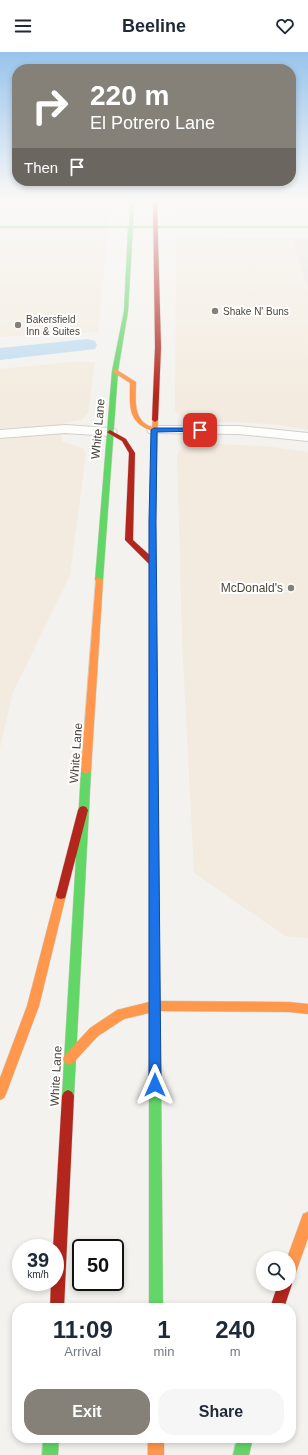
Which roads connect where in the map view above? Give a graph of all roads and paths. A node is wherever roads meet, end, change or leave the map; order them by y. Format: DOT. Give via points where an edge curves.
graph roads {
  1 [pos="129,266"];
  2 [pos="156,266"];
  3 [pos="115,371"];
  4 [pos="154,430"];
  5 [pos="110,432"];
  6 [pos="0,434"];
  7 [pos="308,437"];
  8 [pos="152,562"];
  9 [pos="83,810"];
  10 [pos="155,1006"];
  11 [pos="308,1009"];
  12 [pos="69,1059"];
  13 [pos="0,1094"];
  14 [pos="308,1219"];
  15 [pos="296,1253"];
  16 [pos="283,1291"];
  17 [pos="57,1303"];
  18 [pos="156,1303"];
  19 [pos="279,1303"];
  20 [pos="51,1443"];
  21 [pos="156,1443"];
  22 [pos="244,1443"];
  23 [pos="50,1455"];
  24 [pos="156,1455"];
  25 [pos="241,1455"];
  1 -- 3 [label="main road, White Lane" via="126,311"];
  2 -- 4 [label="main road" via="158,348"];
  3 -- 4 [label="main road" via="133,382 135,420 139,426"];
  3 -- 5 [label="main road, White Lane"];
  4 -- 7 [label="street" via="238,430"];
  4 -- 8 [label="main road"];
  5 -- 6 [label="street" via="65,430"];
  5 -- 8 [label="main road" via="129,444 132,453 129,540"];
  5 -- 9 [label="main road, White Lane"];
  8 -- 10 [label="main road"];
  9 -- 12 [label="main road, White Lane"];
  9 -- 13 [label="main road" via="33,1006"];
  10 -- 11 [label="main road"];
  10 -- 12 [label="main road" via="121,1014 94,1032"];
  10 -- 18 [label="main road"];
  12 -- 17 [label="main road, White Lane"];
  14 -- 15 [label="main road"];
  16 -- 19 [label="main road"];
  20 -- 23 [label="main road"];
  21 -- 24 [label="main road"];
  22 -- 25 [label="main road"];
}
